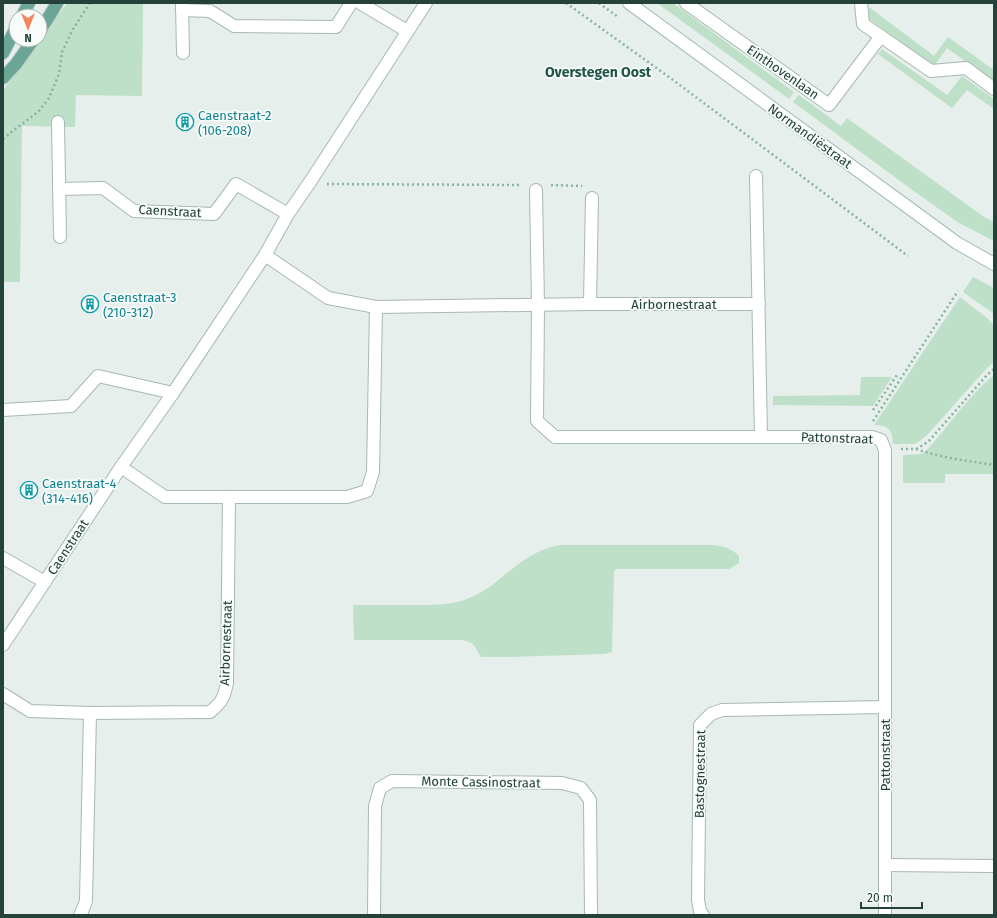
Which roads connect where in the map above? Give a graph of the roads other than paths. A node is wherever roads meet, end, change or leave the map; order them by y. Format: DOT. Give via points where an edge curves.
graph roads {
  1 [pos="57,3"];
  2 [pos="352,3"];
  3 [pos="360,3"];
  4 [pos="426,3"];
  5 [pos="629,3"];
  6 [pos="686,3"];
  7 [pos="861,3"];
  8 [pos="182,6"];
  9 [pos="48,18"];
  10 [pos="408,31"];
  11 [pos="882,36"];
  12 [pos="8,43"];
  13 [pos="27,48"];
  14 [pos="3,53"];
  15 [pos="184,53"];
  16 [pos="3,78"];
  17 [pos="994,89"];
  18 [pos="58,122"];
  19 [pos="756,176"];
  20 [pos="60,189"];
  21 [pos="536,190"];
  22 [pos="592,198"];
  23 [pos="288,214"];
  24 [pos="60,237"];
  25 [pos="265,255"];
  26 [pos="994,264"];
  27 [pos="590,304"];
  28 [pos="759,304"];
  29 [pos="538,305"];
  30 [pos="376,307"];
  31 [pos="172,393"];
  32 [pos="3,410"];
  33 [pos="761,437"];
  34 [pos="120,467"];
  35 [pos="229,497"];
  36 [pos="3,558"];
  37 [pos="45,582"];
  38 [pos="3,645"];
  39 [pos="3,694"];
  40 [pos="885,706"];
  41 [pos="90,713"];
  42 [pos="885,865"];
  43 [pos="994,866"];
  44 [pos="80,915"];
  45 [pos="374,915"];
  46 [pos="592,915"];
  47 [pos="703,915"];
  48 [pos="885,915"];
  1 -- 9 [label="main road"];
  2 -- 8 [label="street" via="336,27 234,26 210,11"];
  3 -- 10 [label="street"];
  4 -- 10 [label="street, Caenstraat"];
  5 -- 26 [label="street, Normandiëstraat" via="957,243"];
  6 -- 11 [label="street, Einthovenlaan" via="830,105"];
  7 -- 11 [label="street" via="863,24"];
  8 -- 15 [label="street"];
  10 -- 23 [label="street, Caenstraat"];
  11 -- 17 [label="street" via="931,71 966,68"];
  12 -- 14 [label="main road"];
  13 -- 16 [label="main road"];
  18 -- 20 [label="street"];
  19 -- 28 [label="street"];
  20 -- 23 [label="street, Caenstraat" via="103,188 134,211 214,214 236,184"];
  20 -- 24 [label="street"];
  21 -- 29 [label="street"];
  22 -- 27 [label="street"];
  23 -- 25 [label="street, Caenstraat"];
  25 -- 30 [label="street, Airbornestraat" via="328,298"];
  25 -- 31 [label="street, Caenstraat"];
  27 -- 28 [label="street, Airbornestraat"];
  27 -- 29 [label="street, Airbornestraat"];
  28 -- 33 [label="street"];
  29 -- 30 [label="street, Airbornestraat"];
  29 -- 33 [label="street, Pattonstraat" via="537,421 555,437"];
  30 -- 35 [label="street" via="373,472 367,490 348,497"];
  31 -- 32 [label="street" via="98,376 71,406"];
  31 -- 34 [label="street, Caenstraat"];
  33 -- 40 [label="street, Pattonstraat" via="862,436 881,440 885,450"];
  34 -- 35 [label="street" via="165,497"];
  34 -- 37 [label="street, Caenstraat"];
  35 -- 41 [label="street, Airbornestraat" via="227,683 220,704 210,712"];
  36 -- 37 [label="street, Caenstraat"];
  37 -- 38 [label="street, Caenstraat"];
  39 -- 41 [label="street, Airbornestraat" via="30,711"];
  40 -- 42 [label="street, Pattonstraat"];
  40 -- 47 [label="street, Bastognestraat" via="722,710 710,714 700,724 698,900"];
  41 -- 44 [label="street" via="86,902"];
  42 -- 43 [label="street"];
  42 -- 48 [label="street, Pattonstraat"];
  45 -- 46 [label="street, Monte Cassinostraat" via="374,806 380,788 392,781 562,783 581,788 590,800"];
}
